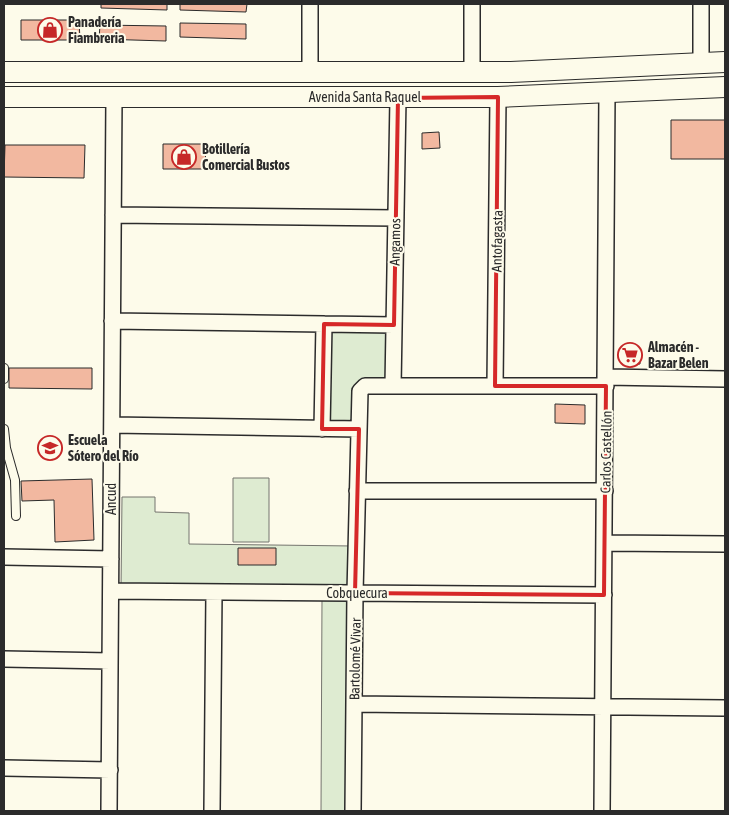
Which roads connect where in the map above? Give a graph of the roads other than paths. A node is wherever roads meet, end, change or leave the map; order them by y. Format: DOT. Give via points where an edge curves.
graph roads {
  1 [pos="310,4"];
  2 [pos="472,4"];
  3 [pos="702,4"];
  4 [pos="701,62"];
  5 [pos="725,62"];
  6 [pos="4,72"];
  7 [pos="310,72"];
  8 [pos="472,72"];
  9 [pos="725,87"];
  10 [pos="607,93"];
  11 [pos="4,97"];
  12 [pos="114,97"];
  13 [pos="498,97"];
  14 [pos="398,98"];
  15 [pos="113,215"];
  16 [pos="396,218"];
  17 [pos="112,321"];
  18 [pos="324,324"];
  19 [pos="394,325"];
  20 [pos="4,368"];
  21 [pos="4,379"];
  22 [pos="725,379"];
  23 [pos="606,381"];
  24 [pos="393,386"];
  25 [pos="495,386"];
  26 [pos="112,425"];
  27 [pos="4,429"];
  28 [pos="322,429"];
  29 [pos="359,429"];
  30 [pos="358,491"];
  31 [pos="605,491"];
  32 [pos="16,516"];
  33 [pos="605,543"];
  34 [pos="725,544"];
  35 [pos="4,557"];
  36 [pos="111,559"];
  37 [pos="111,592"];
  38 [pos="214,592"];
  39 [pos="355,593"];
  40 [pos="604,595"];
  41 [pos="4,659"];
  42 [pos="110,661"];
  43 [pos="354,704"];
  44 [pos="603,707"];
  45 [pos="725,708"];
  46 [pos="4,768"];
  47 [pos="110,770"];
  48 [pos="109,811"];
  49 [pos="212,811"];
  50 [pos="353,811"];
  51 [pos="602,811"];
  1 -- 7 [label="street"];
  2 -- 8 [label="street"];
  3 -- 4 [label="street"];
  4 -- 5 [label="main road, Avenida Santa Raquel"];
  4 -- 8 [label="main road, Avenida Santa Raquel"];
  6 -- 7 [label="main road, Avenida Santa Raquel"];
  7 -- 8 [label="main road, Avenida Santa Raquel"];
  9 -- 10 [label="main road, Avenida Santa Raquel"];
  10 -- 13 [label="main road, Avenida Santa Raquel"];
  10 -- 23 [label="street, Carlos Castellón"];
  11 -- 12 [label="main road, Avenida Santa Raquel"];
  12 -- 14 [label="main road, Avenida Santa Raquel"];
  12 -- 15 [label="street, Ancud"];
  13 -- 14 [label="main road, Avenida Santa Raquel"];
  13 -- 25 [label="street, Antofagasta"];
  14 -- 16 [label="street, Angamos"];
  15 -- 16 [label="street"];
  15 -- 17 [label="street, Ancud"];
  16 -- 19 [label="street, Angamos"];
  17 -- 18 [label="street"];
  17 -- 26 [label="street, Ancud"];
  18 -- 19 [label="street"];
  18 -- 28 [label="street"];
  19 -- 24 [label="street, Angamos"];
  20 -- 21 [label="lane"];
  22 -- 23 [label="street"];
  23 -- 25 [label="street"];
  23 -- 31 [label="street, Carlos Castellón"];
  24 -- 25 [label="street"];
  24 -- 29 [label="street, Bartolomé Vivar" via="362,388"];
  26 -- 28 [label="street"];
  26 -- 36 [label="street, Ancud"];
  27 -- 32 [label="lane" via="16,480"];
  28 -- 29 [label="street"];
  29 -- 30 [label="street, Bartolomé Vivar"];
  30 -- 31 [label="street"];
  30 -- 39 [label="street, Bartolomé Vivar"];
  31 -- 33 [label="street, Carlos Castellón"];
  33 -- 34 [label="street"];
  33 -- 40 [label="street, Carlos Castellón"];
  35 -- 36 [label="street"];
  36 -- 37 [label="street, Ancud"];
  37 -- 38 [label="street, Cobquecura"];
  37 -- 42 [label="street, Ancud"];
  38 -- 39 [label="street, Cobquecura"];
  38 -- 49 [label="street"];
  39 -- 40 [label="street, Cobquecura"];
  39 -- 43 [label="street, Bartolomé Vivar"];
  40 -- 44 [label="street, Carlos Castellón"];
  41 -- 42 [label="street"];
  42 -- 47 [label="street, Ancud"];
  43 -- 44 [label="street"];
  43 -- 50 [label="street, Bartolomé Vivar"];
  44 -- 45 [label="street"];
  44 -- 51 [label="street, Carlos Castellón"];
  46 -- 47 [label="street"];
  47 -- 48 [label="street, Ancud"];
}
